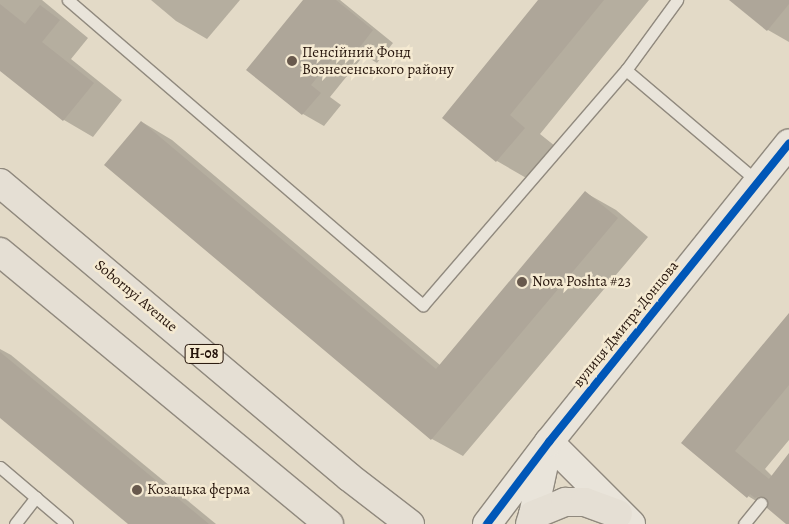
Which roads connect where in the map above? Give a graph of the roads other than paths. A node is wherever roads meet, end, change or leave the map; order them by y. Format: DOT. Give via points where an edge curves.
graph roads {
  1 [pos="68,0"];
  2 [pos="678,0"];
  3 [pos="626,70"];
  4 [pos="789,143"];
  5 [pos="758,182"];
  6 [pos="0,183"];
  7 [pos="2,258"];
  8 [pos="549,442"];
  9 [pos="0,468"];
  10 [pos="36,498"];
  11 [pos="761,503"];
  12 [pos="624,519"];
  13 [pos="531,520"];
  14 [pos="15,524"];
  15 [pos="67,524"];
  16 [pos="329,524"];
  17 [pos="410,524"];
  18 [pos="487,524"];
  19 [pos="744,524"];
  1 -- 3 [label="lane" via="423,305"];
  2 -- 3 [label="lane"];
  3 -- 5 [label="lane"];
  4 -- 5 [label="street, вулиця Дмитра Донцова"];
  5 -- 8 [label="street, вулиця Дмитра Донцова"];
  6 -- 17 [label="main road, Sobornyi Avenue / Н-08" via="348,477"];
  7 -- 16 [label="main road"];
  8 -- 12 [label="street"];
  8 -- 13 [label="street"];
  8 -- 18 [label="street, вулиця Дмитра Донцова"];
  9 -- 10 [label="lane"];
  10 -- 14 [label="lane"];
  10 -- 15 [label="lane"];
  11 -- 19 [label="lane"];
  12 -- 13 [label="main road" via="585,502 565,502"];
}
